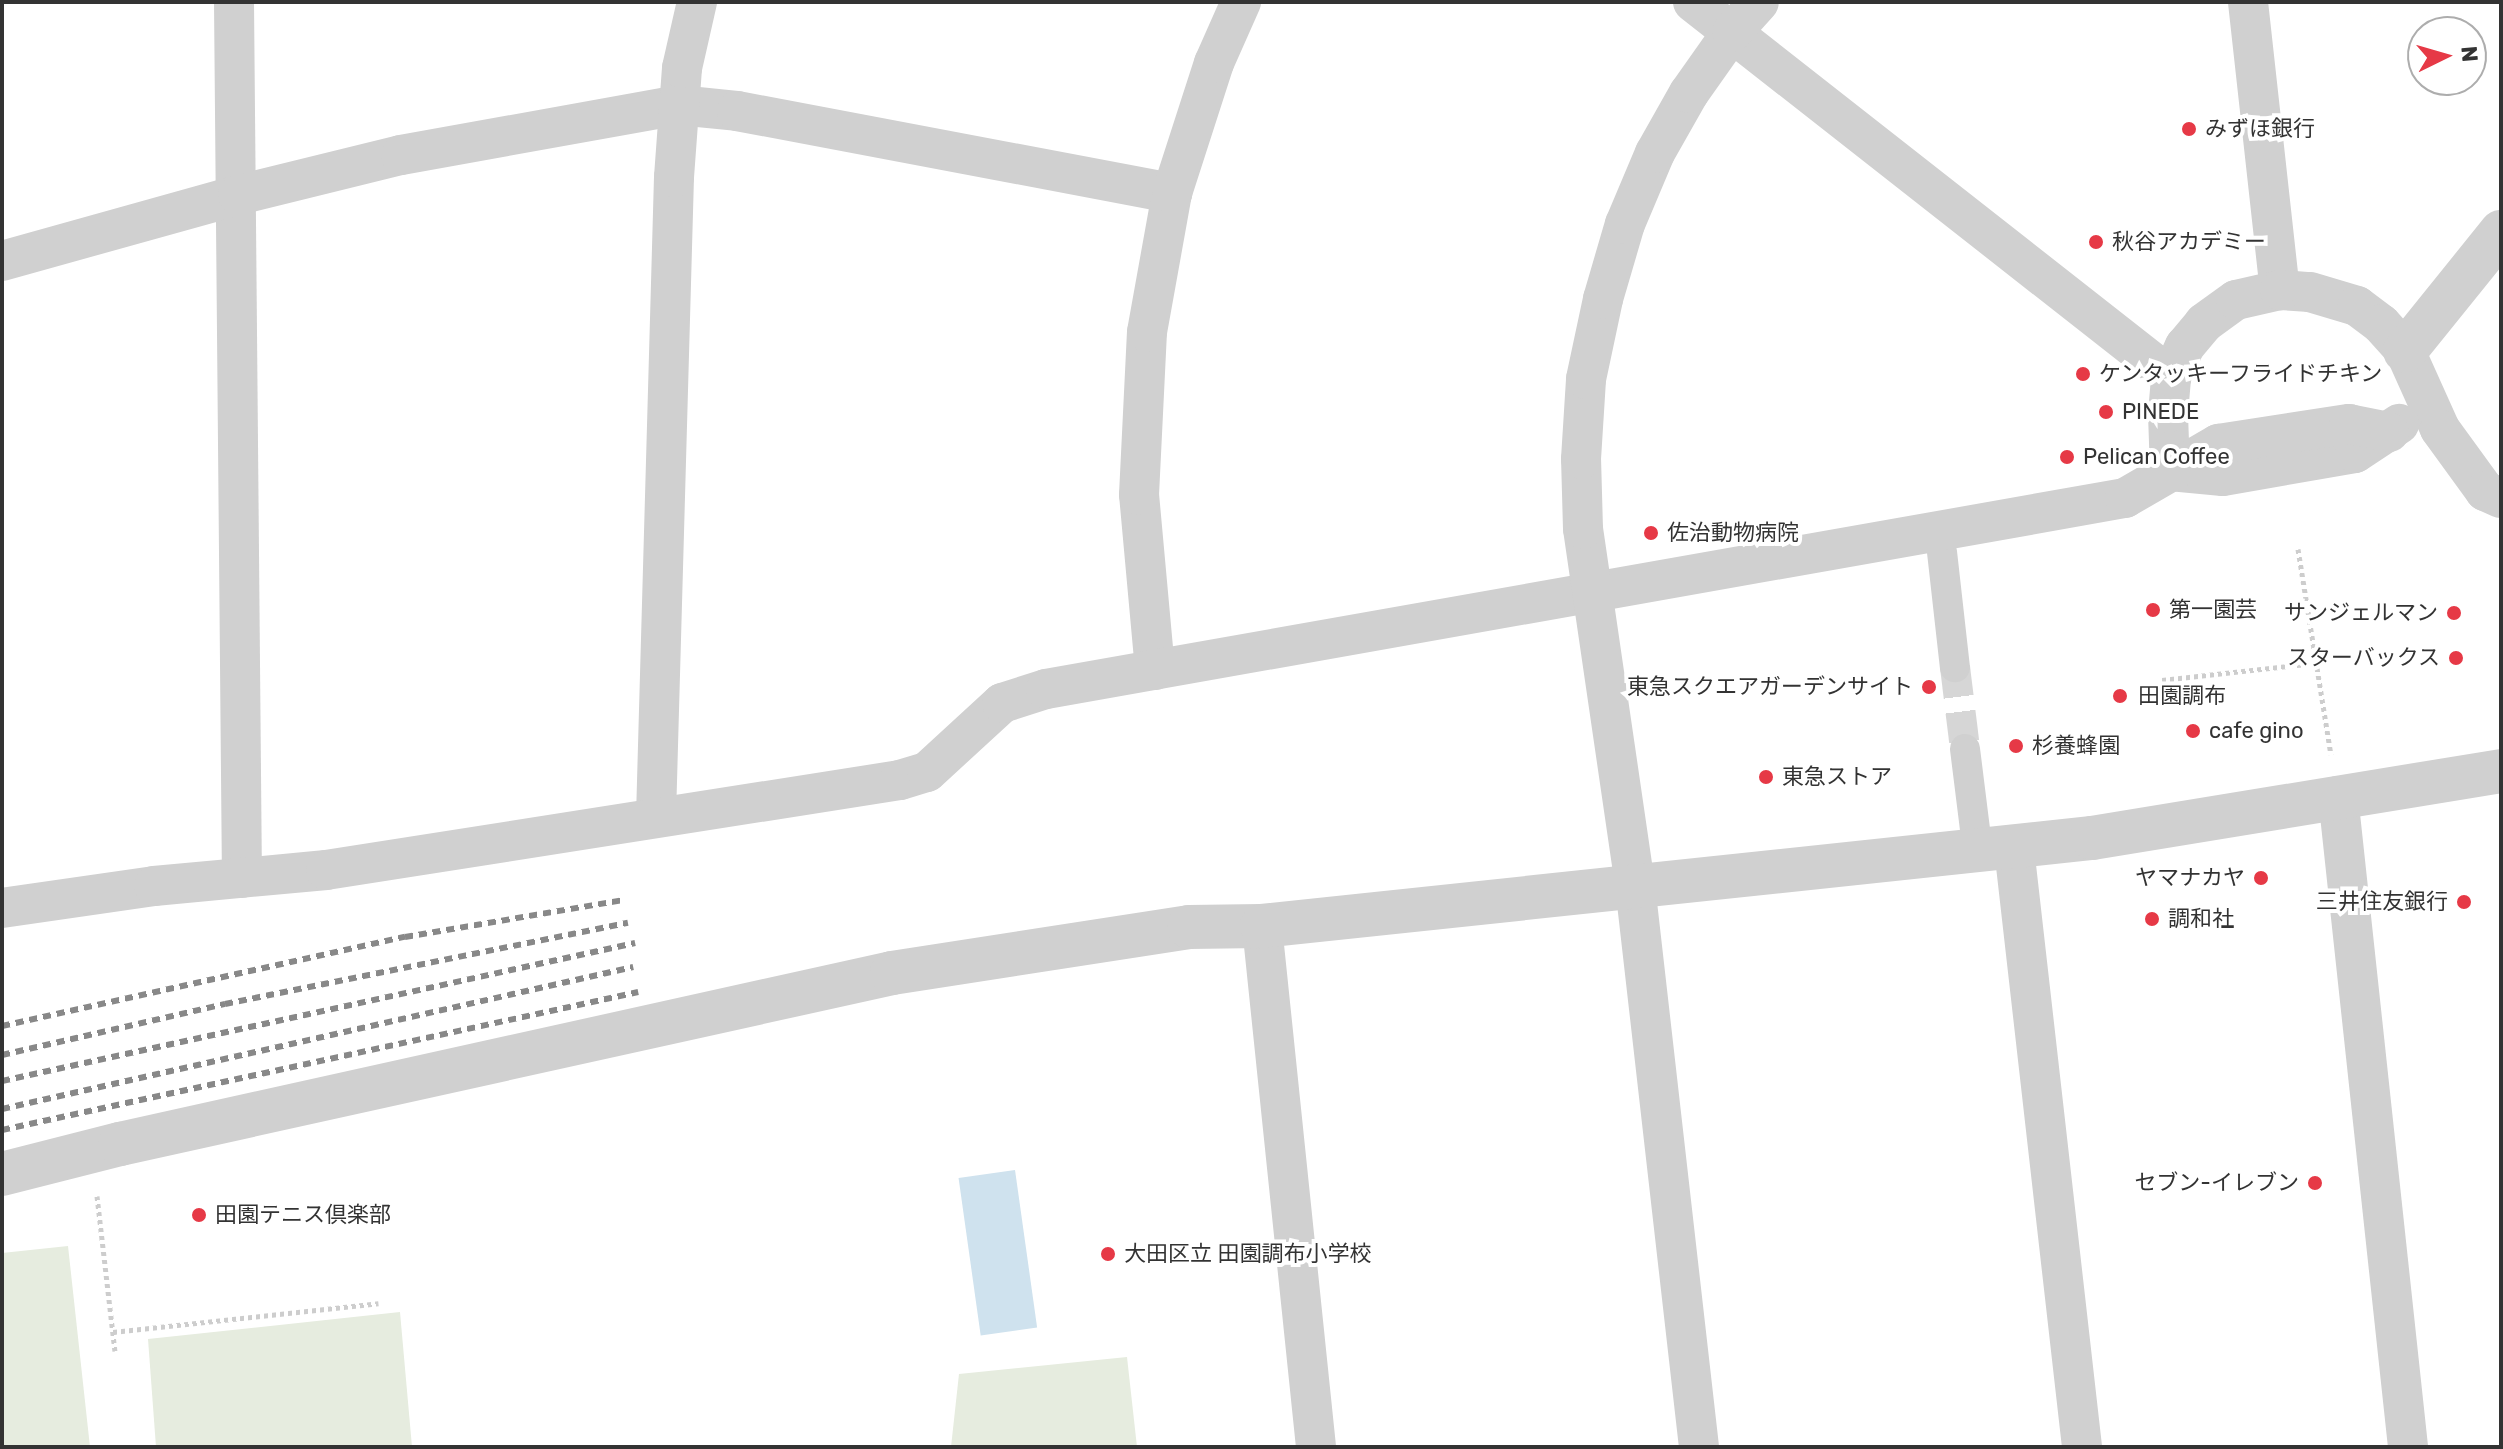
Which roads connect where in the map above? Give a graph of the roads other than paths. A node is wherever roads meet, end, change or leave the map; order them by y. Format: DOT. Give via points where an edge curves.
graph roads {
  1 [pos="234,2"];
  2 [pos="697,2"];
  3 [pos="1241,2"];
  4 [pos="1693,2"];
  5 [pos="1759,2"];
  6 [pos="2248,2"];
  7 [pos="1732,32"];
  8 [pos="678,105"];
  9 [pos="1172,193"];
  10 [pos="238,195"];
  11 [pos="2501,232"];
  12 [pos="2,261"];
  13 [pos="2280,290"];
  14 [pos="2405,351"];
  15 [pos="2171,377"];
  16 [pos="2427,402"];
  17 [pos="2170,471"];
  18 [pos="2501,498"];
  19 [pos="1942,552"];
  20 [pos="1591,595"];
  21 [pos="1955,667"];
  22 [pos="1155,670"];
  23 [pos="1965,749"];
  24 [pos="2501,771"];
  25 [pos="2335,778"];
  26 [pos="656,817"];
  27 [pos="1995,842"];
  28 [pos="242,878"];
  29 [pos="1635,885"];
  30 [pos="2,908"];
  31 [pos="1262,926"];
  32 [pos="2,1174"];
  33 [pos="1316,1447"];
  34 [pos="1699,1447"];
  35 [pos="2082,1447"];
  36 [pos="2408,1447"];
  1 -- 10 [label="street"];
  2 -- 8 [label="street"];
  3 -- 9 [label="street" via="1214,63"];
  4 -- 7 [label="street"];
  5 -- 7 [label="street"];
  6 -- 13 [label="street"];
  7 -- 15 [label="street"];
  7 -- 20 [label="street" via="1655,153 1625,224 1603,299 1586,379 1581,459"];
  8 -- 9 [label="street" via="737,111"];
  8 -- 10 [label="street" via="401,155"];
  8 -- 26 [label="street"];
  9 -- 22 [label="street" via="1149,319 1141,409 1139,495"];
  10 -- 12 [label="street"];
  10 -- 28 [label="street"];
  11 -- 14 [label="street"];
  13 -- 14 [label="street" via="2310,292 2357,306"];
  13 -- 15 [label="street" via="2236,300 2219,311 2185,346"];
  14 -- 16 [label="street"];
  15 -- 17 [label="street"];
  16 -- 17 [label="street" via="2389,432 2349,424 2218,444"];
  16 -- 18 [label="street" via="2485,491"];
  17 -- 20 [label="street" via="2125,498"];
  19 -- 21 [label="street"];
  20 -- 22 [label="street"];
  20 -- 29 [label="street"];
  22 -- 26 [label="street" via="1046,689 1002,703 927,772 900,780"];
  23 -- 27 [label="street"];
  24 -- 25 [label="street"];
  25 -- 27 [label="street" via="2092,838"];
  25 -- 36 [label="street"];
  26 -- 28 [label="street" via="326,870"];
  27 -- 29 [label="street"];
  27 -- 35 [label="street"];
  28 -- 30 [label="street"];
  29 -- 31 [label="street"];
  29 -- 34 [label="street"];
  31 -- 32 [label="street" via="1189,927 892,973"];
  31 -- 33 [label="street"];
}
